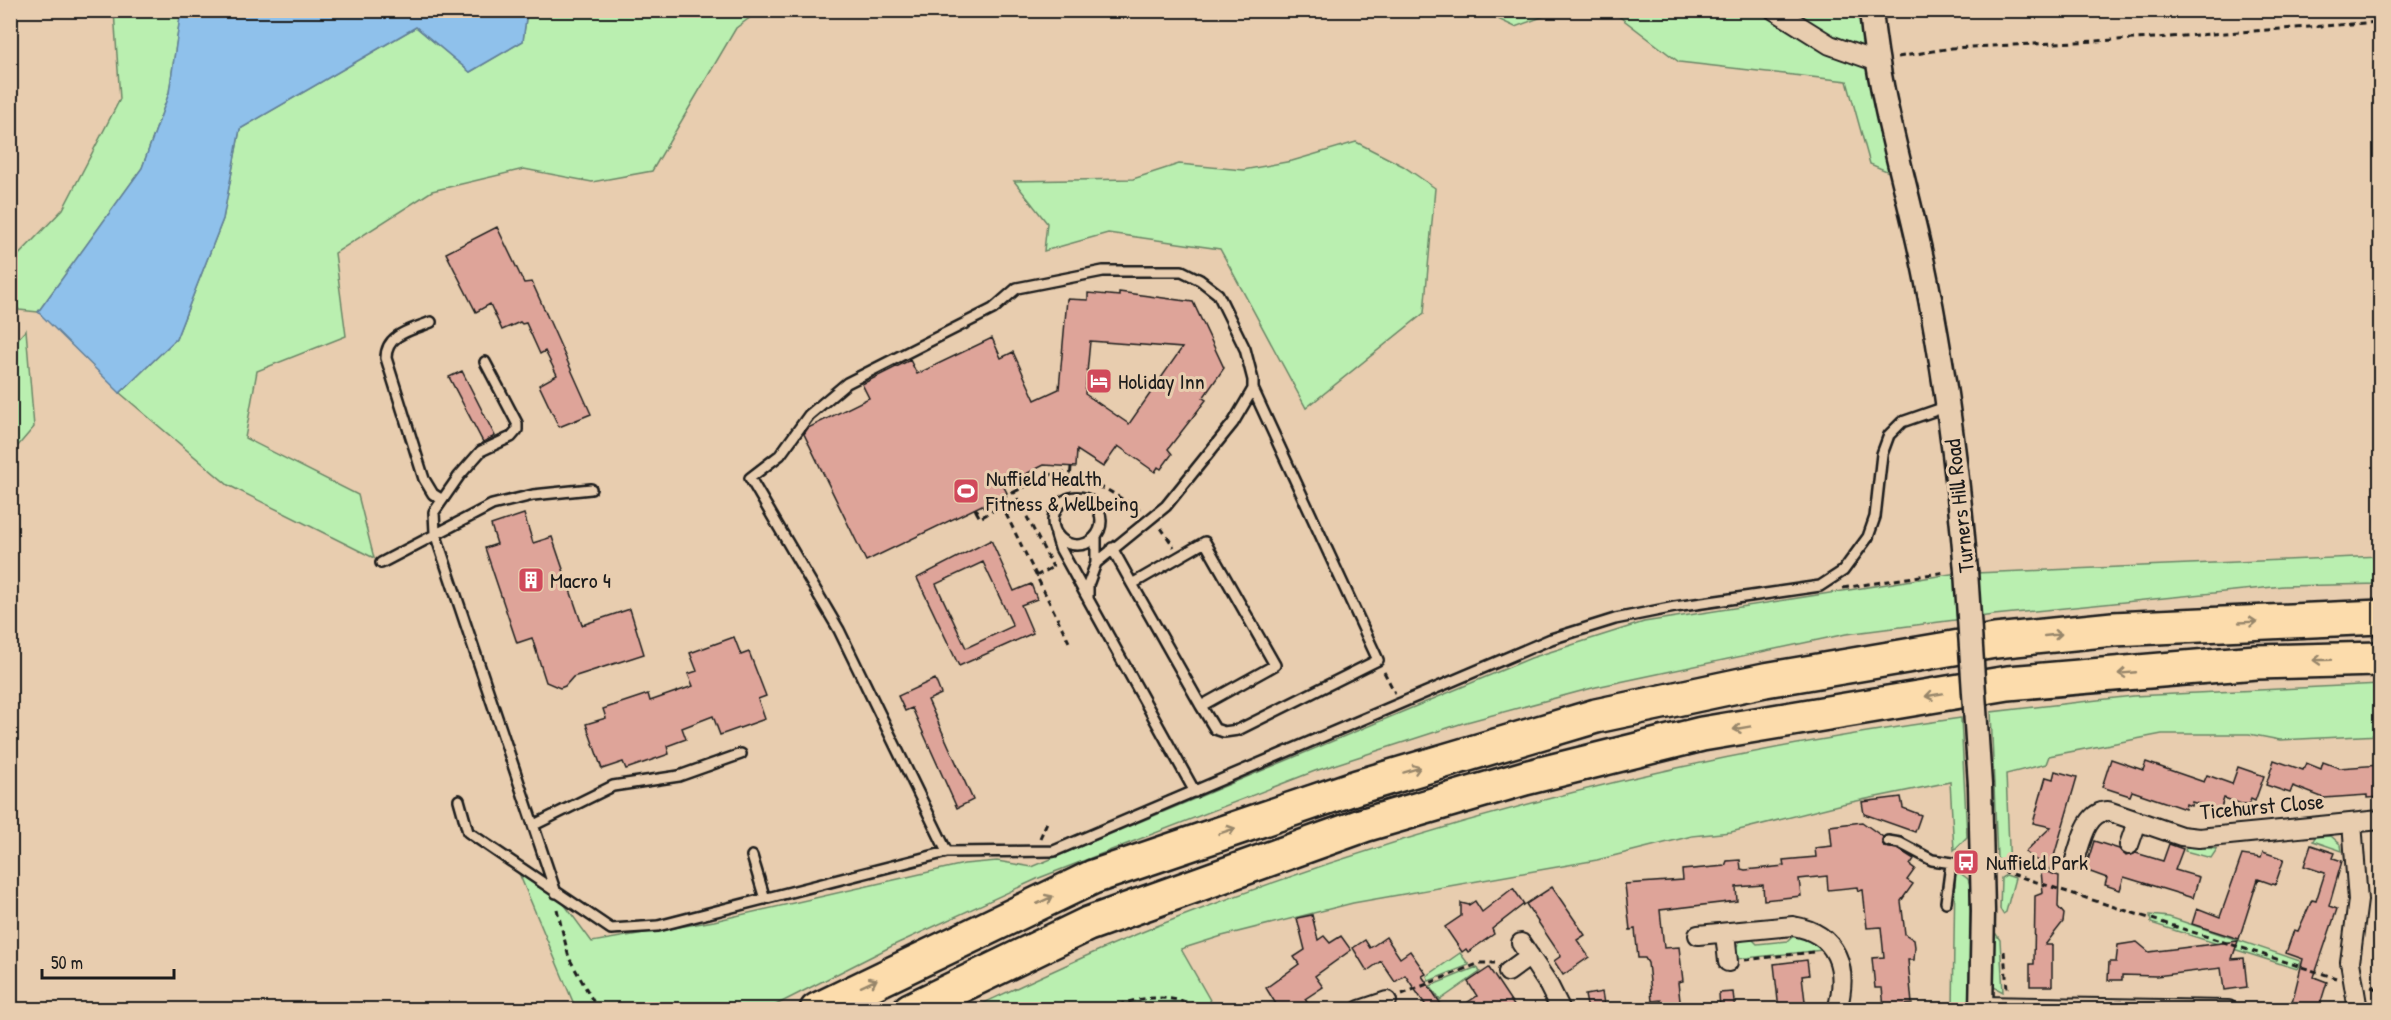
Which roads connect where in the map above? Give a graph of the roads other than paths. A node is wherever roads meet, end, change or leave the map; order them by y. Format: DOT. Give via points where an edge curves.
graph roads {
  1 [pos="1774,10"];
  2 [pos="1871,10"];
  3 [pos="1875,61"];
  4 [pos="431,322"];
  5 [pos="485,362"];
  6 [pos="1253,389"];
  7 [pos="1948,406"];
  8 [pos="591,489"];
  9 [pos="441,499"];
  10 [pos="1055,532"];
  11 [pos="435,533"];
  12 [pos="1096,536"];
  13 [pos="1112,548"];
  14 [pos="381,563"];
  15 [pos="1096,563"];
  16 [pos="1132,584"];
  17 [pos="1088,599"];
  18 [pos="2380,617"];
  19 [pos="2380,659"];
  20 [pos="1201,706"];
  21 [pos="741,754"];
  22 [pos="1195,792"];
  23 [pos="459,800"];
  24 [pos="2380,820"];
  25 [pos="2137,822"];
  26 [pos="2352,823"];
  27 [pos="534,825"];
  28 [pos="1888,841"];
  29 [pos="2129,845"];
  30 [pos="947,852"];
  31 [pos="752,856"];
  32 [pos="2074,860"];
  33 [pos="1951,864"];
  34 [pos="1990,869"];
  35 [pos="556,893"];
  36 [pos="765,899"];
  37 [pos="1946,902"];
  38 [pos="1725,933"];
  39 [pos="1698,935"];
  40 [pos="1728,962"];
  41 [pos="1508,972"];
  42 [pos="1387,1000"];
  43 [pos="1981,1008"];
  44 [pos="1363,1009"];
  45 [pos="817,1010"];
  46 [pos="910,1010"];
  47 [pos="1561,1010"];
  48 [pos="1837,1010"];
  49 [pos="2228,1010"];
  50 [pos="2358,1010"];
  1 -- 3 [label="street" via="1830,45"];
  2 -- 3 [label="street, Turners Hill Road"];
  3 -- 7 [label="street, Turners Hill Road" via="1926,277"];
  4 -- 9 [label="lane" via="392,339 386,347 386,358 424,479"];
  5 -- 9 [label="lane" via="517,430 481,452"];
  6 -- 13 [label="lane" via="1233,423 1166,506"];
  6 -- 20 [label="lane" via="1378,660 1238,730 1215,729"];
  6 -- 30 [label="lane" via="1245,350 1218,294 1182,271 1103,271 1017,288 993,309 847,383 809,415 780,455 750,478 839,630"];
  7 -- 22 [label="lane" via="1902,422 1889,435 1882,454 1875,518 1868,537 1843,571 1820,586 1675,607 1615,619 1551,639"];
  7 -- 34 [label="street, Turners Hill Road, bridge" via="1966,571 1980,785"];
  8 -- 11 [label="lane" via="533,495 492,505"];
  9 -- 11 [label="lane" via="434,512"];
  10 -- 12 [label="lane" via="1074,546"];
  10 -- 12 [label="lane" via="1056,508 1076,497 1096,506 1101,521"];
  10 -- 17 [label="lane"];
  11 -- 14 [label="lane"];
  11 -- 27 [label="lane"];
  12 -- 15 [label="lane"];
  13 -- 15 [label="lane"];
  13 -- 16 [label="lane"];
  15 -- 17 [label="lane" via="1088,585"];
  16 -- 20 [label="lane"];
  16 -- 20 [label="lane" via="1205,542 1275,665"];
  17 -- 22 [label="lane"];
  45 -- 18 [label="highway, one-way" via="1093,877 1357,787 1596,717 1765,680 1995,641 2113,629"];
  19 -- 46 [label="highway, one-way" via="2256,662 2008,682 1702,734 1525,778 1364,825 1088,924"];
  21 -- 27 [label="lane" via="679,776 613,786"];
  22 -- 30 [label="lane" via="1054,851"];
  23 -- 35 [label="lane" via="468,832"];
  24 -- 26 [label="street, Ticehurst Close"];
  25 -- 26 [label="street, Ticehurst Close" via="2199,838"];
  25 -- 29 [label="street"];
  25 -- 32 [label="street, Ticehurst Close" via="2108,811 2094,814"];
  26 -- 50 [label="street" via="2358,900 2350,962"];
  27 -- 35 [label="lane"];
  28 -- 33 [label="lane"];
  30 -- 36 [label="lane"];
  31 -- 36 [label="lane"];
  33 -- 34 [label="lane"];
  33 -- 37 [label="lane"];
  34 -- 43 [label="street, Turners Hill Road"];
  35 -- 36 [label="lane" via="612,929 658,926"];
  38 -- 39 [label="street"];
  38 -- 40 [label="street"];
  38 -- 48 [label="street" via="1793,926 1822,936 1835,950 1840,964"];
  41 -- 47 [label="street" via="1525,950"];
  42 -- 44 [label="street"];
  43 -- 49 [label="street"];
}
